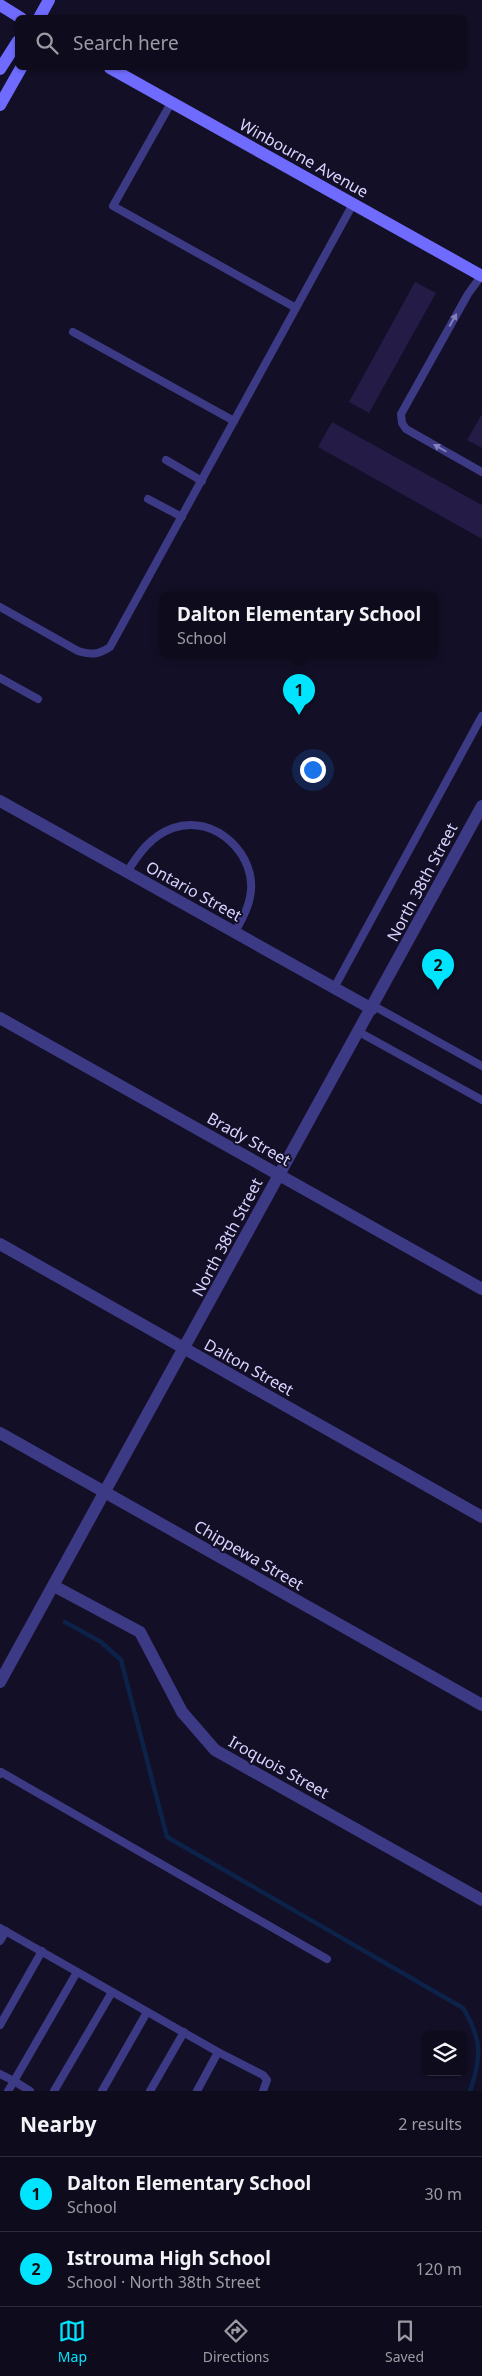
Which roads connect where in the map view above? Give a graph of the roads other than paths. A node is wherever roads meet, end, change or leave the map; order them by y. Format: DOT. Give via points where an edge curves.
graph roads {
  1 [pos="49,0"];
  2 [pos="0,5"];
  3 [pos="17,15"];
  4 [pos="42,15"];
  5 [pos="15,46"];
  6 [pos="0,69"];
  7 [pos="20,70"];
  8 [pos="113,70"];
  9 [pos="171,103"];
  10 [pos="0,105"];
  11 [pos="352,204"];
  12 [pos="481,276"];
  13 [pos="296,308"];
  14 [pos="74,332"];
  15 [pos="234,421"];
  16 [pos="166,460"];
  17 [pos="482,472"];
  18 [pos="202,481"];
  19 [pos="148,499"];
  20 [pos="182,517"];
  21 [pos="0,608"];
  22 [pos="0,678"];
  23 [pos="38,698"];
  24 [pos="482,716"];
  25 [pos="0,801"];
  26 [pos="482,806"];
  27 [pos="127,872"];
  28 [pos="235,932"];
  29 [pos="334,988"];
  30 [pos="373,1008"];
  31 [pos="0,1018"];
  32 [pos="359,1032"];
  33 [pos="482,1066"];
  34 [pos="482,1100"];
  35 [pos="280,1174"];
  36 [pos="0,1244"];
  37 [pos="482,1289"];
  38 [pos="185,1349"];
  39 [pos="0,1433"];
  40 [pos="106,1492"];
  41 [pos="482,1516"];
  42 [pos="54,1586"];
  43 [pos="0,1682"];
  44 [pos="482,1705"];
  45 [pos="0,1772"];
  46 [pos="482,1900"];
  47 [pos="3,1929"];
  48 [pos="0,1941"];
  49 [pos="42,1951"];
  50 [pos="327,1959"];
  51 [pos="77,1972"];
  52 [pos="112,1992"];
  53 [pos="147,2012"];
  54 [pos="0,2025"];
  55 [pos="184,2032"];
  56 [pos="218,2052"];
  57 [pos="0,2074"];
  58 [pos="14,2081"];
  59 [pos="8,2091"];
  60 [pos="30,2091"];
  61 [pos="54,2091"];
  62 [pos="102,2091"];
  63 [pos="150,2091"];
  64 [pos="197,2091"];
  65 [pos="263,2091"];
  1 -- 4 [label="street"];
  2 -- 3 [label="street"];
  5 -- 6 [label="street"];
  7 -- 10 [label="street"];
  8 -- 9 [label="street, Winbourne Avenue"];
  9 -- 11 [label="street, Winbourne Avenue"];
  9 -- 13 [label="lane" via="113,206"];
  11 -- 12 [label="street, Winbourne Avenue"];
  11 -- 13 [label="lane"];
  17 -- 12 [label="lane, one-way" via="406,429 401,414"];
  13 -- 15 [label="lane"];
  14 -- 15 [label="lane"];
  15 -- 18 [label="lane"];
  16 -- 18 [label="lane"];
  18 -- 20 [label="lane"];
  19 -- 20 [label="lane"];
  20 -- 21 [label="lane" via="110,647 101,653 91,655 78,651"];
  22 -- 23 [label="lane"];
  24 -- 29 [label="lane"];
  25 -- 27 [label="street, Ontario Street"];
  26 -- 30 [label="street, North 38th Street"];
  27 -- 28 [label="street, Ontario Street"];
  27 -- 28 [label="lane" via="145,846 175,827 194,825 210,828 227,837 241,852 250,873 251,896"];
  28 -- 29 [label="street, Ontario Street"];
  29 -- 30 [label="street, Ontario Street"];
  30 -- 32 [label="street, North 38th Street"];
  30 -- 33 [label="lane"];
  31 -- 35 [label="street, Brady Street"];
  32 -- 34 [label="lane"];
  32 -- 35 [label="street, North 38th Street"];
  35 -- 37 [label="street, Brady Street"];
  35 -- 38 [label="street, North 38th Street"];
  36 -- 38 [label="street, Dalton Street"];
  38 -- 40 [label="street, North 38th Street"];
  38 -- 41 [label="street, Dalton Street"];
  39 -- 40 [label="street, Chippewa Street"];
  40 -- 42 [label="street, North 38th Street"];
  40 -- 44 [label="street, Chippewa Street"];
  42 -- 43 [label="street, North 38th Street"];
  42 -- 46 [label="street, Iroquois Street" via="140,1632 182,1712 215,1750"];
  45 -- 50 [label="lane"];
  47 -- 48 [label="lane"];
  47 -- 49 [label="lane"];
  49 -- 51 [label="lane"];
  49 -- 54 [label="lane"];
  51 -- 52 [label="lane"];
  51 -- 58 [label="lane"];
  52 -- 53 [label="lane"];
  52 -- 61 [label="lane"];
  53 -- 55 [label="lane"];
  53 -- 62 [label="lane"];
  55 -- 56 [label="lane"];
  55 -- 63 [label="lane"];
  56 -- 64 [label="lane"];
  56 -- 65 [label="lane" via="263,2075 268,2080"];
  57 -- 58 [label="lane"];
  58 -- 59 [label="lane"];
  58 -- 60 [label="lane"];
}
